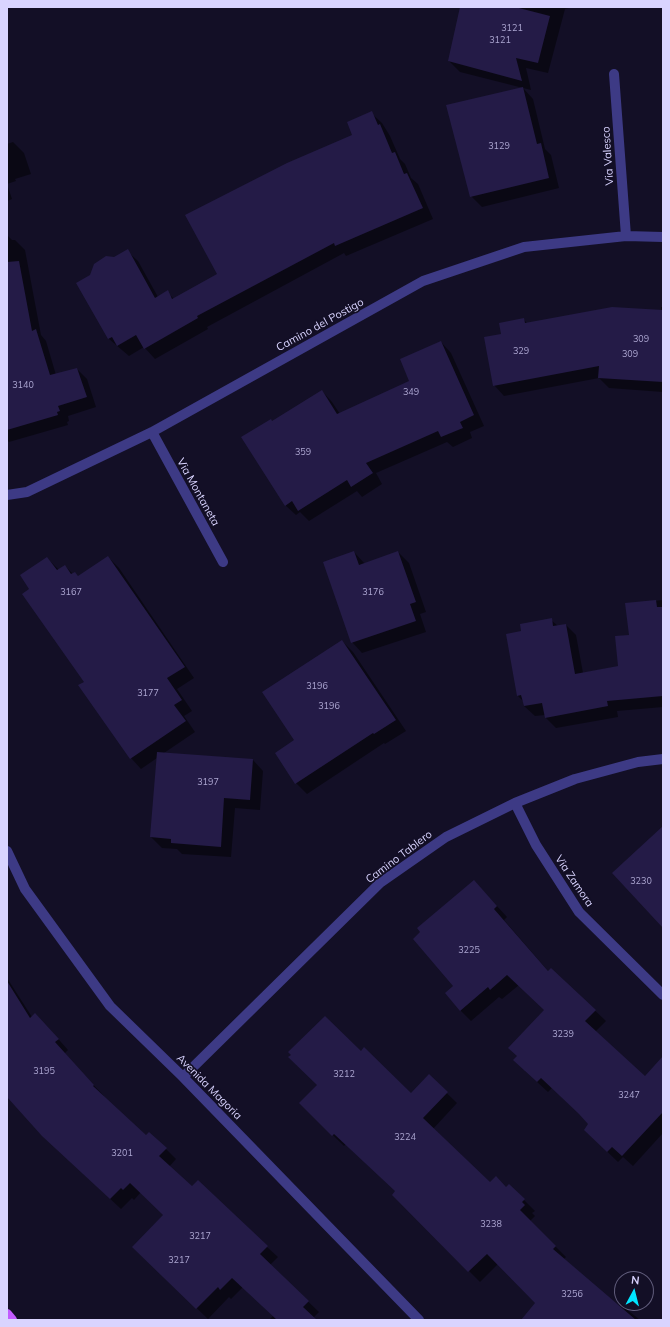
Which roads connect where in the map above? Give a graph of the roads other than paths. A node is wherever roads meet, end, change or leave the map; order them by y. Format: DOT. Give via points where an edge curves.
graph roads {
  1 [pos="614,74"];
  2 [pos="626,236"];
  3 [pos="663,237"];
  4 [pos="152,432"];
  5 [pos="7,495"];
  6 [pos="223,562"];
  7 [pos="663,758"];
  8 [pos="515,802"];
  9 [pos="7,851"];
  10 [pos="663,996"];
  11 [pos="183,1077"];
  12 [pos="7,1314"];
  13 [pos="12,1320"];
  14 [pos="419,1320"];
  1 -- 2 [label="street, Via Valesco"];
  2 -- 3 [label="street, Camino del Postigo"];
  2 -- 4 [label="street, Camino del Postigo" via="524,247 423,281"];
  4 -- 5 [label="street, Camino del Postigo" via="27,492"];
  4 -- 6 [label="street, Via Montaneta"];
  7 -- 8 [label="street, Camino Tablero" via="575,779"];
  8 -- 10 [label="street, Via Zamora" via="536,845 578,912"];
  8 -- 11 [label="street, Camino Tablero" via="446,837 380,883"];
  9 -- 11 [label="street, Avenida Magoria" via="25,889 110,1006"];
  11 -- 14 [label="street, Avenida Magoria"];
  12 -- 13 [label="main road"];
}
